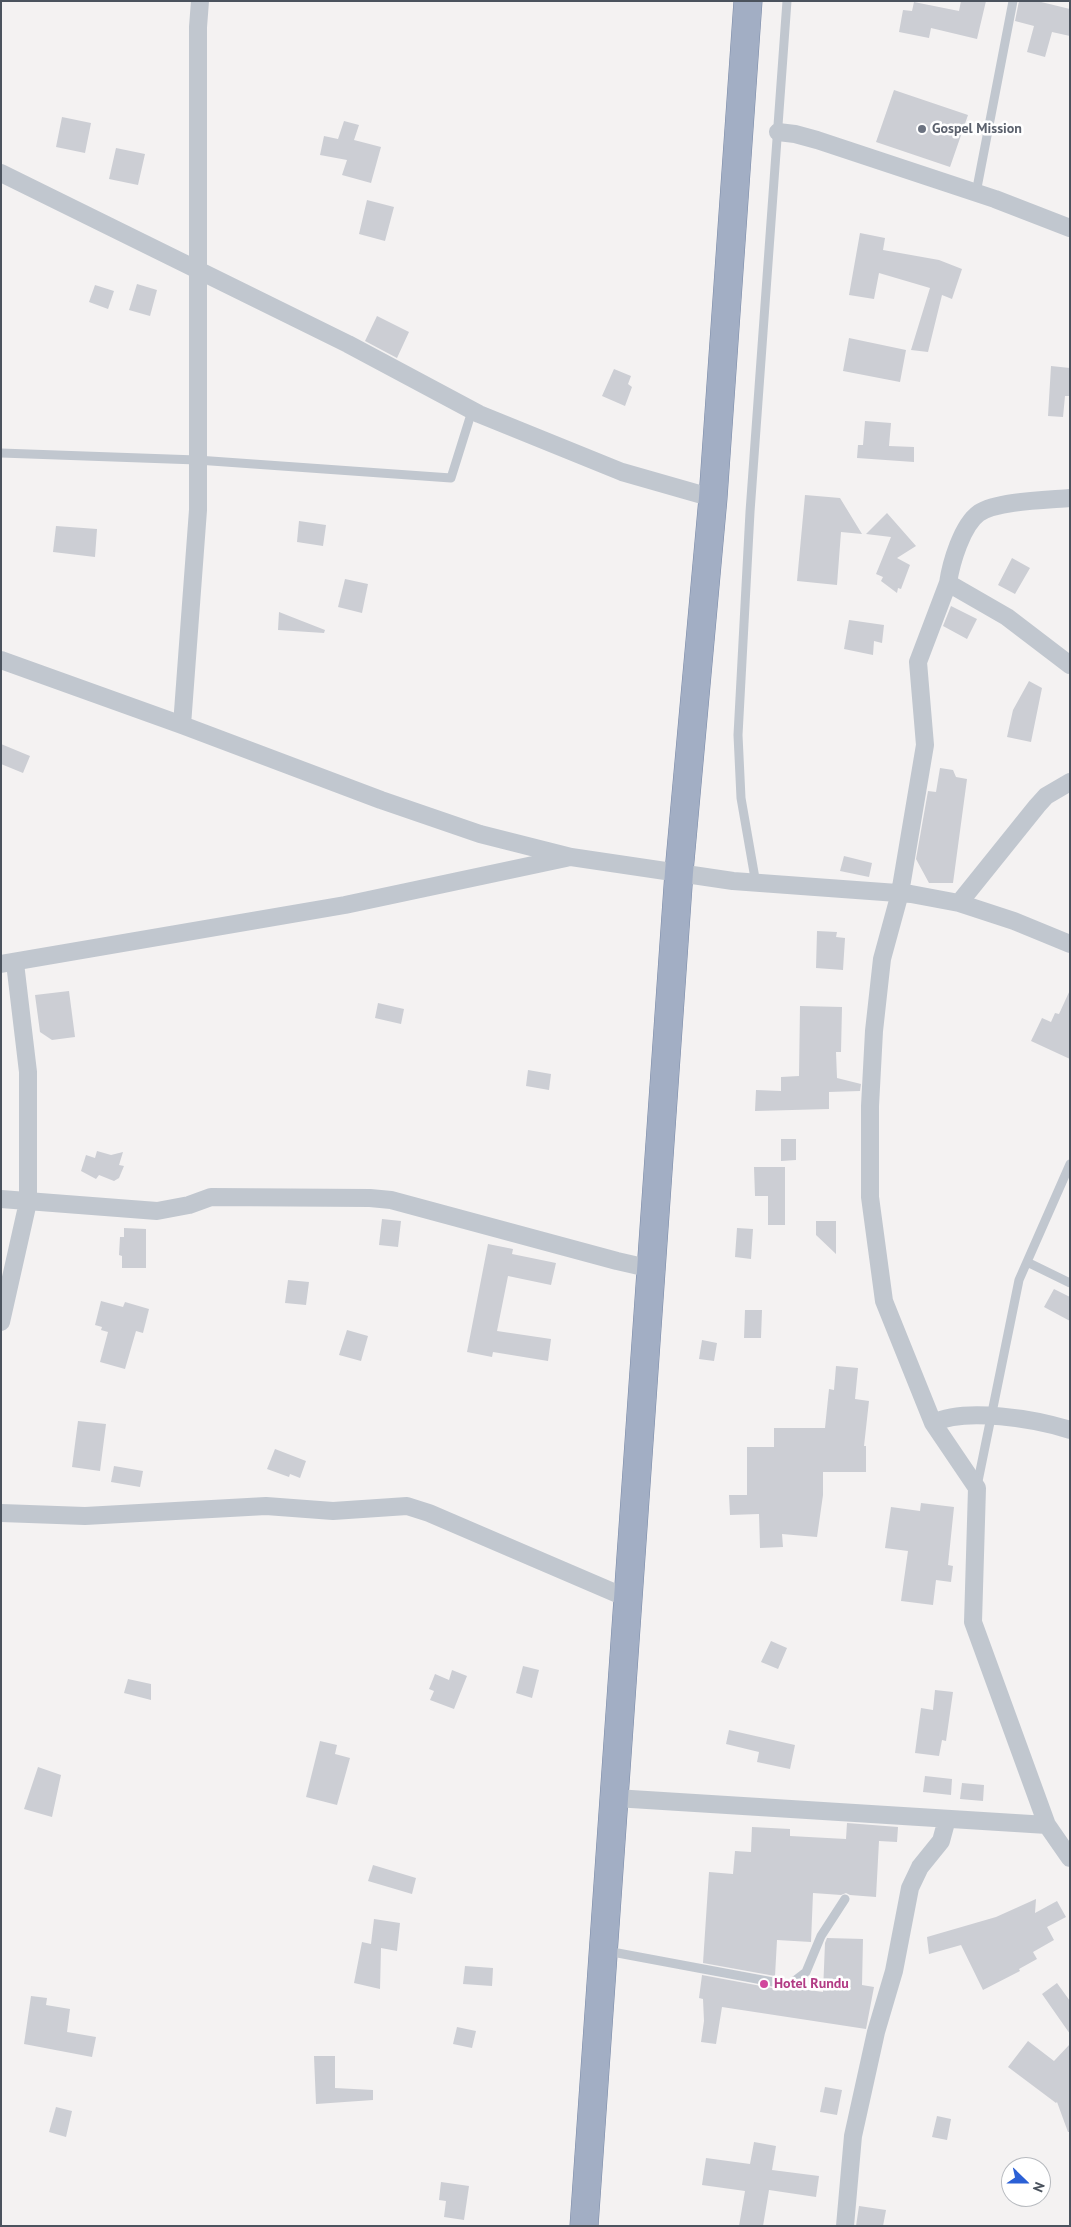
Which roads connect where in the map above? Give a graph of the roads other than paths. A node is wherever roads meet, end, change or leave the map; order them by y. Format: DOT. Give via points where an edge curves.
graph roads {
  1 [pos="200,1"];
  2 [pos="748,1"];
  3 [pos="787,1"];
  4 [pos="1013,1"];
  5 [pos="778,132"];
  6 [pos="1,173"];
  7 [pos="976,193"];
  8 [pos="1070,228"];
  9 [pos="196,268"];
  10 [pos="472,410"];
  11 [pos="1,453"];
  12 [pos="197,460"];
  13 [pos="713,498"];
  14 [pos="1070,498"];
  15 [pos="948,583"];
  16 [pos="1,660"];
  17 [pos="1070,665"];
  18 [pos="182,725"];
  19 [pos="1070,782"];
  20 [pos="571,857"];
  21 [pos="679,872"];
  22 [pos="756,884"];
  23 [pos="900,893"];
  24 [pos="959,904"];
  25 [pos="1070,944"];
  26 [pos="8,963"];
  27 [pos="1070,1164"];
  28 [pos="1,1199"];
  29 [pos="28,1202"];
  30 [pos="1026,1262"];
  31 [pos="652,1269"];
  32 [pos="1070,1282"];
  33 [pos="1,1322"];
  34 [pos="991,1416"];
  35 [pos="933,1423"];
  36 [pos="1070,1430"];
  37 [pos="977,1488"];
  38 [pos="1,1513"];
  39 [pos="627,1598"];
  40 [pos="615,1798"];
  41 [pos="947,1819"];
  42 [pos="1047,1825"];
  43 [pos="1070,1858"];
  44 [pos="845,1899"];
  45 [pos="604,1951"];
  46 [pos="584,2226"];
  47 [pos="846,2226"];
  1 -- 9 [label="street"];
  2 -- 13 [label="highway"];
  3 -- 5 [label="lane"];
  4 -- 7 [label="lane"];
  5 -- 7 [label="street" via="805,136"];
  5 -- 22 [label="lane" via="750,512 738,735 741,798"];
  6 -- 9 [label="street"];
  7 -- 8 [label="street"];
  9 -- 10 [label="street"];
  9 -- 12 [label="street"];
  10 -- 12 [label="lane" via="451,478"];
  10 -- 13 [label="street" via="622,472"];
  11 -- 12 [label="lane"];
  12 -- 18 [label="street" via="198,510"];
  13 -- 21 [label="highway"];
  14 -- 15 [label="street" via="1008,504 980,512 951,564"];
  15 -- 17 [label="street" via="1007,616"];
  15 -- 23 [label="street" via="918,662 925,745"];
  16 -- 18 [label="street"];
  18 -- 20 [label="street" via="480,834"];
  19 -- 24 [label="street" via="1046,796"];
  20 -- 21 [label="street"];
  20 -- 26 [label="street" via="345,905"];
  21 -- 22 [label="street"];
  21 -- 31 [label="highway"];
  22 -- 23 [label="street"];
  23 -- 24 [label="street"];
  23 -- 35 [label="street" via="882,959 874,1031 870,1197 884,1301"];
  24 -- 25 [label="street" via="1014,921"];
  26 -- 29 [label="street" via="28,1072"];
  27 -- 30 [label="lane"];
  28 -- 29 [label="street"];
  29 -- 31 [label="street" via="157,1211 211,1197 377,1198"];
  29 -- 33 [label="street"];
  30 -- 32 [label="lane"];
  30 -- 34 [label="lane" via="1019,1280"];
  31 -- 39 [label="highway"];
  34 -- 35 [label="street" via="942,1419"];
  34 -- 36 [label="street"];
  34 -- 37 [label="lane"];
  35 -- 37 [label="street"];
  37 -- 42 [label="street" via="973,1622"];
  38 -- 39 [label="street" via="84,1516 246,1506 334,1511 407,1506"];
  39 -- 40 [label="highway"];
  40 -- 41 [label="street"];
  40 -- 45 [label="highway"];
  41 -- 42 [label="street"];
  41 -- 47 [label="street" via="941,1841 920,1867 910,1888 894,1971 852,2136"];
  42 -- 43 [label="street"];
  44 -- 45 [label="lane" via="821,1936 806,1972 790,1985"];
  45 -- 46 [label="highway"];
}
